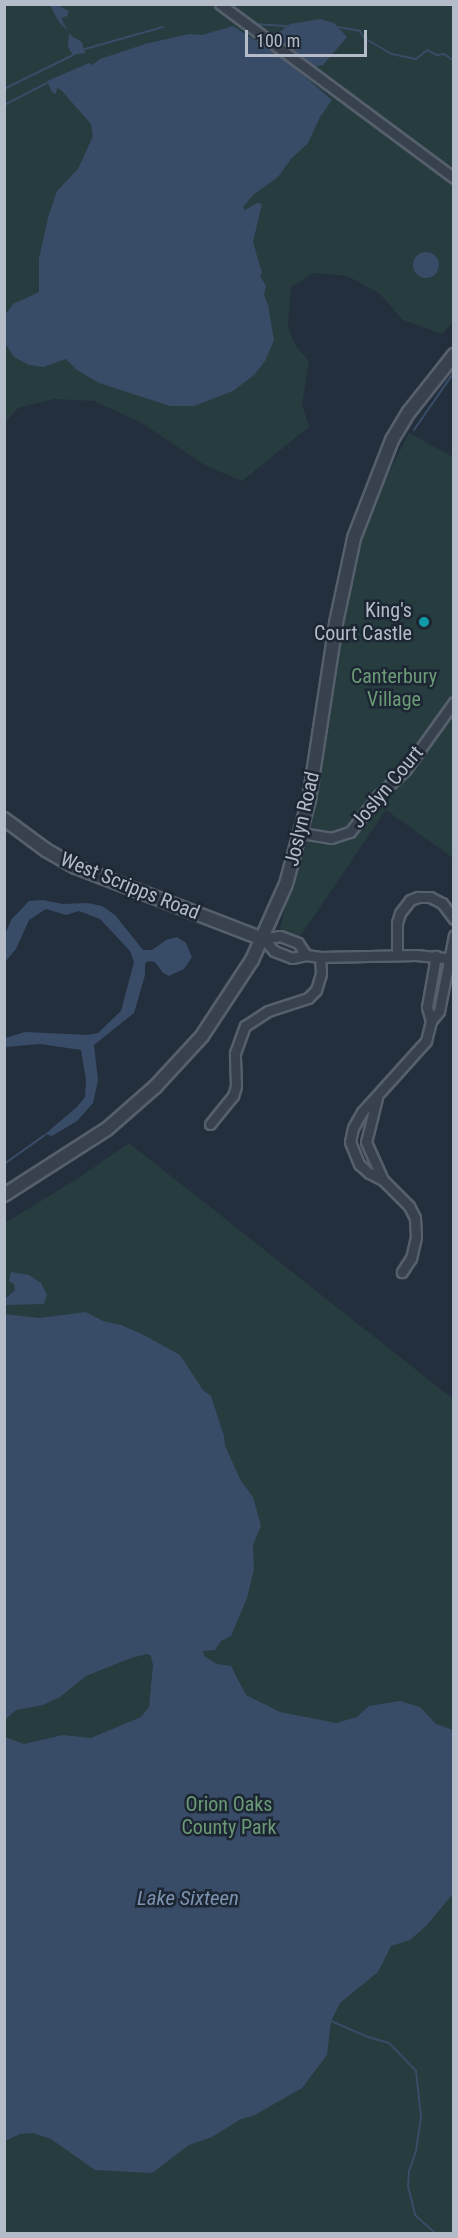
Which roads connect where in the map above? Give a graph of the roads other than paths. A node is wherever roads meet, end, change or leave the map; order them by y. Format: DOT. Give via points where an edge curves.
graph roads {
  1 [pos="220,4"];
  2 [pos="453,178"];
  3 [pos="453,355"];
  4 [pos="453,702"];
  5 [pos="4,819"];
  6 [pos="301,832"];
  7 [pos="453,919"];
  8 [pos="453,935"];
  9 [pos="263,939"];
  10 [pos="306,955"];
  11 [pos="397,955"];
  12 [pos="436,956"];
  13 [pos="320,957"];
  14 [pos="452,959"];
  15 [pos="432,1021"];
  16 [pos="379,1094"];
  17 [pos="210,1124"];
  18 [pos="382,1180"];
  19 [pos="4,1195"];
  20 [pos="402,1272"];
  1 -- 2 [label="street"];
  3 -- 6 [label="street, Joslyn Road" via="392,440 354,538"];
  4 -- 6 [label="street, Joslyn Court" via="406,769 350,832 331,838"];
  5 -- 9 [label="street, West Scripps Road" via="76,867"];
  6 -- 9 [label="street, Joslyn Road" via="286,884"];
  7 -- 11 [label="street" via="449,910 430,897 410,900 397,923"];
  8 -- 14 [label="street"];
  9 -- 10 [label="street, West Scripps Road" via="274,951 292,958"];
  9 -- 10 [label="street, West Scripps Road" via="280,936 298,944"];
  9 -- 19 [label="street, Joslyn Road" via="222,1007 155,1087 107,1128"];
  10 -- 13 [label="street, West Scripps Road"];
  11 -- 12 [label="street, West Scripps Road"];
  11 -- 13 [label="street, West Scripps Road"];
  12 -- 14 [label="street, West Scripps Road"];
  12 -- 15 [label="street" via="427,1007"];
  13 -- 17 [label="street" via="321,974 316,990 308,998 268,1011 245,1026 235,1053 233,1096"];
  14 -- 15 [label="street" via="439,1011"];
  15 -- 16 [label="street" via="426,1041"];
  16 -- 18 [label="street" via="366,1142"];
  16 -- 18 [label="street" via="362,1112 350,1142 359,1164"];
  18 -- 20 [label="street" via="409,1206 415,1218 411,1258"];
}
